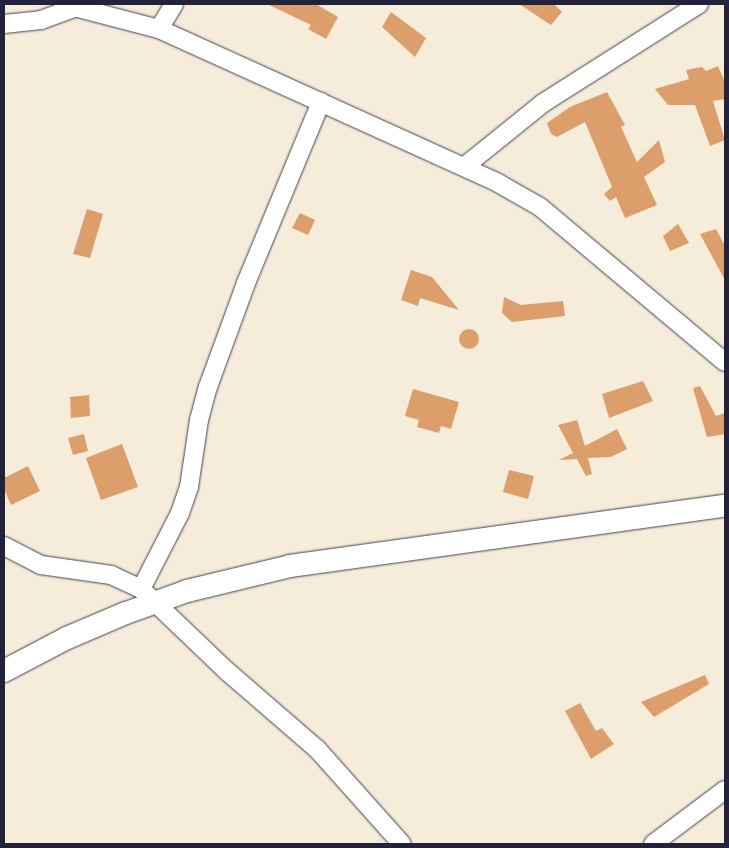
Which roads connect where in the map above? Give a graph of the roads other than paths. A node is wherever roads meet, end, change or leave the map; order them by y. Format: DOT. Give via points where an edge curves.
graph roads {
  1 [pos="174,4"];
  2 [pos="699,4"];
  3 [pos="69,6"];
  4 [pos="4,24"];
  5 [pos="159,29"];
  6 [pos="321,102"];
  7 [pos="465,166"];
  8 [pos="725,362"];
  9 [pos="725,506"];
  10 [pos="4,546"];
  11 [pos="148,595"];
  12 [pos="4,672"];
  13 [pos="725,790"];
  14 [pos="402,844"];
  15 [pos="653,844"];
  1 -- 5 [label="street"];
  2 -- 7 [label="street" via="543,104"];
  3 -- 4 [label="street" via="41,20"];
  3 -- 5 [label="street"];
  5 -- 6 [label="street"];
  6 -- 7 [label="street"];
  6 -- 11 [label="street" via="246,282 208,387 198,420 189,487"];
  7 -- 8 [label="street" via="540,207"];
  9 -- 11 [label="street" via="290,566 187,590"];
  10 -- 11 [label="street" via="41,565 111,576"];
  11 -- 12 [label="street"];
  11 -- 14 [label="street" via="317,749"];
  13 -- 15 [label="street"];
}
